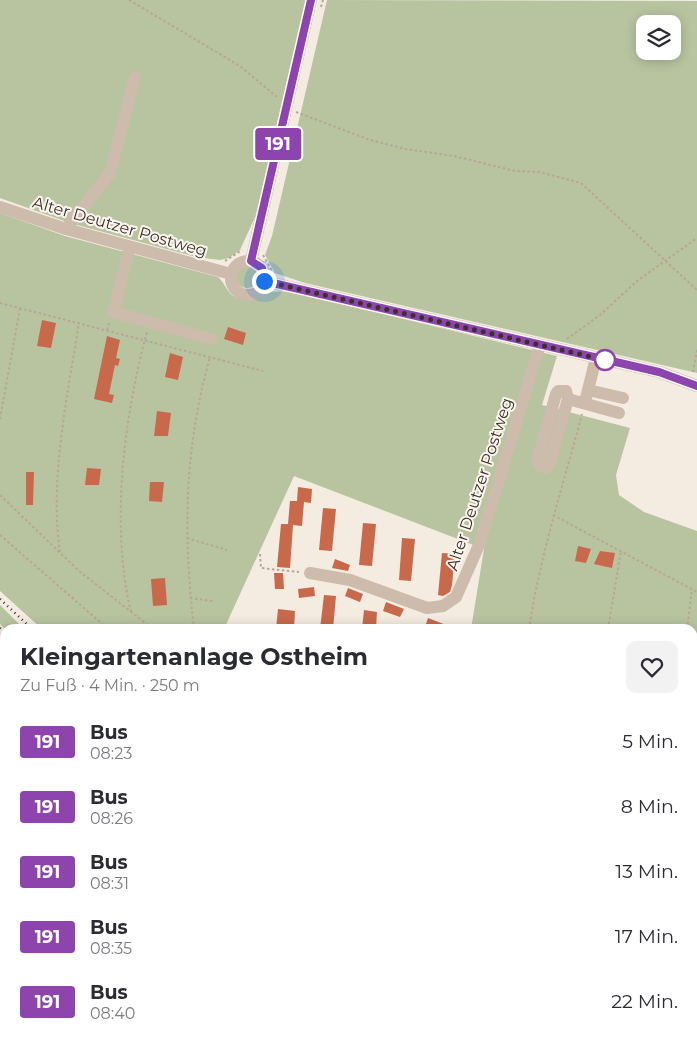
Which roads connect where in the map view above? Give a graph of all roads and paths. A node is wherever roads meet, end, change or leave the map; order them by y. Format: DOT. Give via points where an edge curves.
graph roads {
  1 [pos="129,0"];
  2 [pos="311,0"];
  3 [pos="135,77"];
  4 [pos="287,104"];
  5 [pos="0,207"];
  6 [pos="66,229"];
  7 [pos="697,238"];
  8 [pos="130,247"];
  9 [pos="665,260"];
  10 [pos="251,261"];
  11 [pos="231,274"];
  12 [pos="264,281"];
  13 [pos="697,290"];
  14 [pos="0,302"];
  15 [pos="20,308"];
  16 [pos="79,322"];
  17 [pos="212,338"];
  18 [pos="145,340"];
  19 [pos="564,341"];
  20 [pos="540,345"];
  21 [pos="697,350"];
  22 [pos="210,357"];
  23 [pos="596,358"];
  24 [pos="263,371"];
  25 [pos="695,382"];
  26 [pos="586,396"];
  27 [pos="623,398"];
  28 [pos="568,399"];
  29 [pos="619,413"];
  30 [pos="0,419"];
  31 [pos="0,494"];
  32 [pos="553,515"];
  33 [pos="0,535"];
  34 [pos="187,538"];
  35 [pos="227,550"];
  36 [pos="621,551"];
  37 [pos="60,552"];
  38 [pos="260,554"];
  39 [pos="310,573"];
  40 [pos="692,589"];
  41 [pos="697,592"];
  42 [pos="190,598"];
  43 [pos="213,601"];
  44 [pos="131,612"];
  45 [pos="102,624"];
  46 [pos="147,624"];
  47 [pos="193,624"];
  48 [pos="530,624"];
  49 [pos="609,624"];
  50 [pos="688,624"];
  1 -- 4 [label="path" via="240,66"];
  2 -- 4 [label="street"];
  3 -- 6 [label="street" via="110,173"];
  4 -- 9 [label="path" via="297,113 405,150 454,156 492,167 539,172 581,183"];
  4 -- 10 [label="street"];
  5 -- 6 [label="street, Alter Deutzer Postweg"];
  6 -- 8 [label="street, Alter Deutzer Postweg"];
  7 -- 9 [label="path"];
  8 -- 11 [label="street, Alter Deutzer Postweg"];
  8 -- 17 [label="street" via="113,312"];
  9 -- 13 [label="path"];
  9 -- 19 [label="path"];
  10 -- 11 [label="street" via="238,264"];
  10 -- 12 [label="street" via="262,268"];
  11 -- 12 [label="street" via="233,286 244,294 256,292"];
  12 -- 20 [label="street"];
  14 -- 15 [label="path"];
  15 -- 16 [label="path"];
  15 -- 30 [label="path"];
  16 -- 18 [label="path"];
  16 -- 37 [label="path" via="60,451 57,532"];
  18 -- 22 [label="path"];
  18 -- 44 [label="path" via="126,444 123,498 122,543"];
  20 -- 23 [label="street"];
  20 -- 39 [label="street, Alter Deutzer Postweg" via="479,545 456,598 443,606 427,608 350,580"];
  21 -- 25 [label="path"];
  22 -- 24 [label="path"];
  22 -- 34 [label="path" via="191,438"];
  23 -- 25 [label="street"];
  23 -- 26 [label="street"];
  26 -- 27 [label="street"];
  26 -- 28 [label="street"];
  26 -- 29 [label="street"];
  26 -- 32 [label="path"];
  28 -- 28 [label="street" via="550,465 546,468 540,466 537,461 556,394 566,391"];
  31 -- 37 [label="path"];
  32 -- 36 [label="path"];
  32 -- 48 [label="path"];
  33 -- 45 [label="path"];
  34 -- 35 [label="path"];
  34 -- 42 [label="path"];
  36 -- 40 [label="path"];
  36 -- 49 [label="path"];
  37 -- 44 [label="path"];
  38 -- 39 [label="path" via="261,568"];
  40 -- 41 [label="path"];
  40 -- 50 [label="path"];
  42 -- 43 [label="path"];
  42 -- 47 [label="path"];
  44 -- 46 [label="path"];
}
